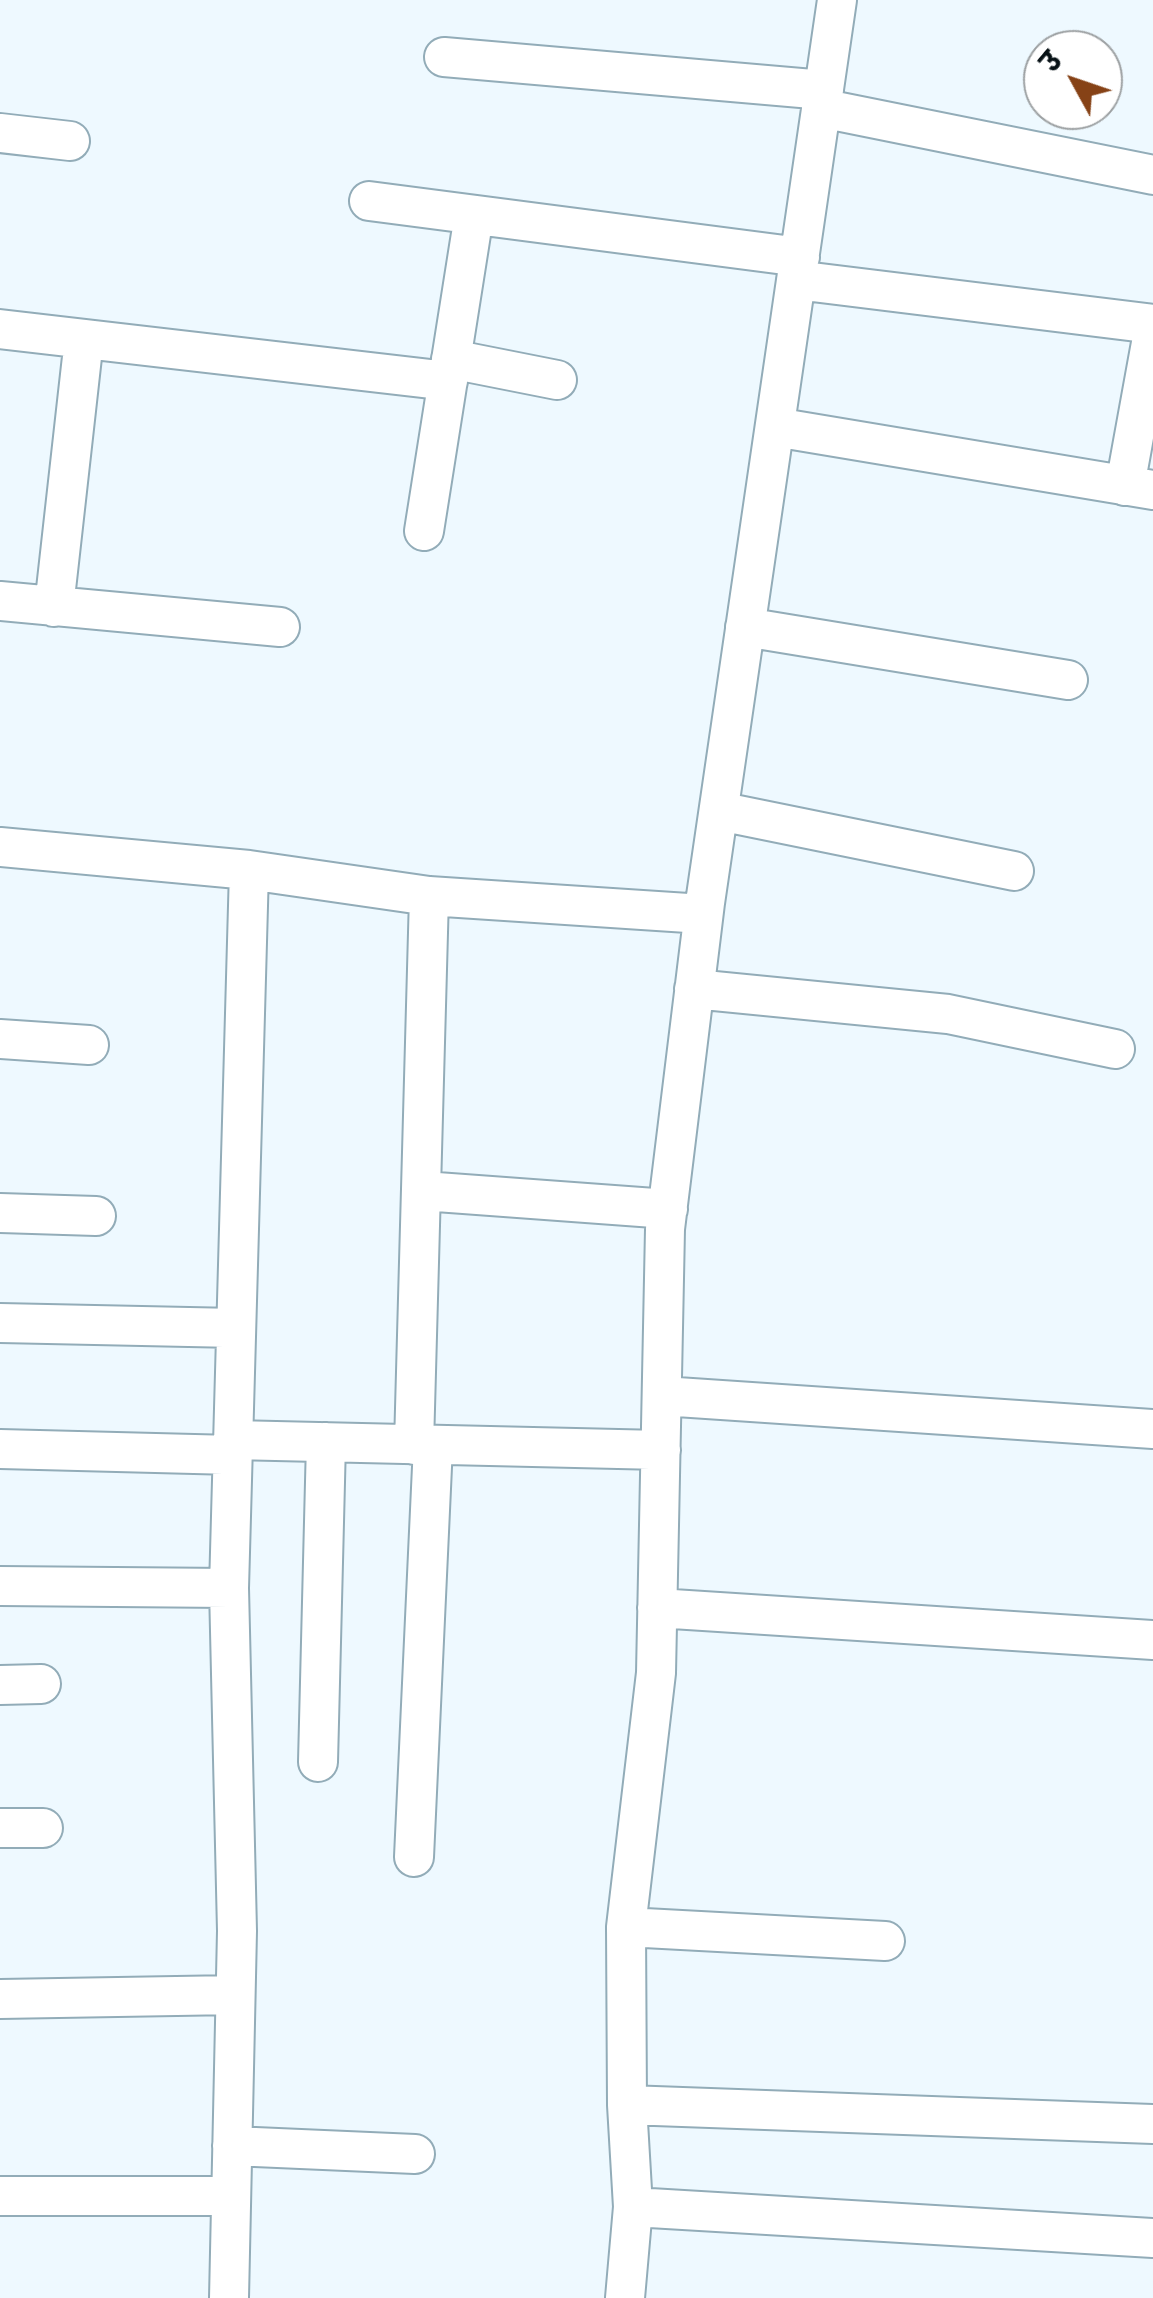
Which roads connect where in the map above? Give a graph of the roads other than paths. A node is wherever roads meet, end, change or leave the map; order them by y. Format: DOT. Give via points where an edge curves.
graph roads {
  1 [pos="837,0"];
  2 [pos="444,57"];
  3 [pos="823,99"];
  4 [pos="0,134"];
  5 [pos="70,141"];
  6 [pos="1153,175"];
  7 [pos="369,201"];
  8 [pos="474,215"];
  9 [pos="798,269"];
  10 [pos="1153,328"];
  11 [pos="0,329"];
  12 [pos="84,338"];
  13 [pos="450,370"];
  14 [pos="556,380"];
  15 [pos="774,427"];
  16 [pos="1139,488"];
  17 [pos="424,530"];
  18 [pos="0,601"];
  19 [pos="54,607"];
  20 [pos="280,627"];
  21 [pos="745,627"];
  22 [pos="1068,680"];
  23 [pos="719,810"];
  24 [pos="0,847"];
  25 [pos="249,870"];
  26 [pos="1014,871"];
  27 [pos="429,896"];
  28 [pos="704,914"];
  29 [pos="694,989"];
  30 [pos="0,1039"];
  31 [pos="90,1045"];
  32 [pos="1115,1049"];
  33 [pos="423,1191"];
  34 [pos="668,1209"];
  35 [pos="0,1214"];
  36 [pos="96,1216"];
  37 [pos="0,1323"];
  38 [pos="236,1328"];
  39 [pos="662,1396"];
  40 [pos="1153,1428"];
  41 [pos="326,1442"];
  42 [pos="424,1445"];
  43 [pos="233,1447"];
  44 [pos="0,1449"];
  45 [pos="661,1450"];
  46 [pos="0,1586"];
  47 [pos="229,1588"];
  48 [pos="657,1608"];
  49 [pos="1153,1640"];
  50 [pos="0,1684"];
  51 [pos="41,1684"];
  52 [pos="318,1762"];
  53 [pos="0,1828"];
  54 [pos="43,1828"];
  55 [pos="414,1857"];
  56 [pos="626,1927"];
  57 [pos="886,1940"];
  58 [pos="235,1995"];
  59 [pos="0,1999"];
  60 [pos="627,2105"];
  61 [pos="1153,2124"];
  62 [pos="232,2146"];
  63 [pos="416,2154"];
  64 [pos="0,2196"];
  65 [pos="232,2196"];
  66 [pos="633,2207"];
  67 [pos="1153,2238"];
  68 [pos="230,2298"];
  69 [pos="625,2298"];
  1 -- 3 [label="street"];
  2 -- 3 [label="street"];
  3 -- 6 [label="street"];
  3 -- 9 [label="street"];
  4 -- 5 [label="street"];
  7 -- 8 [label="street"];
  8 -- 9 [label="street"];
  8 -- 13 [label="street"];
  9 -- 10 [label="street"];
  9 -- 15 [label="street"];
  10 -- 16 [label="street"];
  11 -- 12 [label="street"];
  12 -- 13 [label="street"];
  12 -- 19 [label="street"];
  13 -- 14 [label="street"];
  13 -- 17 [label="street"];
  15 -- 16 [label="street"];
  15 -- 21 [label="street"];
  18 -- 19 [label="street"];
  19 -- 20 [label="street"];
  21 -- 22 [label="street"];
  21 -- 23 [label="street"];
  23 -- 26 [label="street"];
  23 -- 28 [label="street"];
  24 -- 25 [label="street"];
  25 -- 27 [label="street"];
  25 -- 38 [label="street"];
  27 -- 28 [label="street"];
  27 -- 33 [label="street"];
  28 -- 29 [label="street"];
  29 -- 32 [label="street" via="948,1014"];
  29 -- 34 [label="street"];
  30 -- 31 [label="street"];
  33 -- 34 [label="street"];
  33 -- 42 [label="street"];
  34 -- 39 [label="street"];
  35 -- 36 [label="street"];
  37 -- 38 [label="street"];
  38 -- 43 [label="street"];
  39 -- 40 [label="street"];
  39 -- 45 [label="street"];
  41 -- 42 [label="street"];
  41 -- 43 [label="street"];
  41 -- 52 [label="street"];
  42 -- 45 [label="street"];
  42 -- 55 [label="street"];
  43 -- 44 [label="street"];
  43 -- 47 [label="street"];
  45 -- 48 [label="street"];
  46 -- 47 [label="street"];
  47 -- 58 [label="street"];
  48 -- 49 [label="street"];
  48 -- 56 [label="street" via="656,1673"];
  50 -- 51 [label="street"];
  53 -- 54 [label="street"];
  56 -- 57 [label="street"];
  56 -- 60 [label="street"];
  58 -- 59 [label="street"];
  58 -- 62 [label="street"];
  60 -- 61 [label="street"];
  60 -- 66 [label="street"];
  62 -- 63 [label="street"];
  62 -- 65 [label="street"];
  64 -- 65 [label="street"];
  65 -- 68 [label="street"];
  66 -- 67 [label="street"];
  66 -- 69 [label="street"];
}
